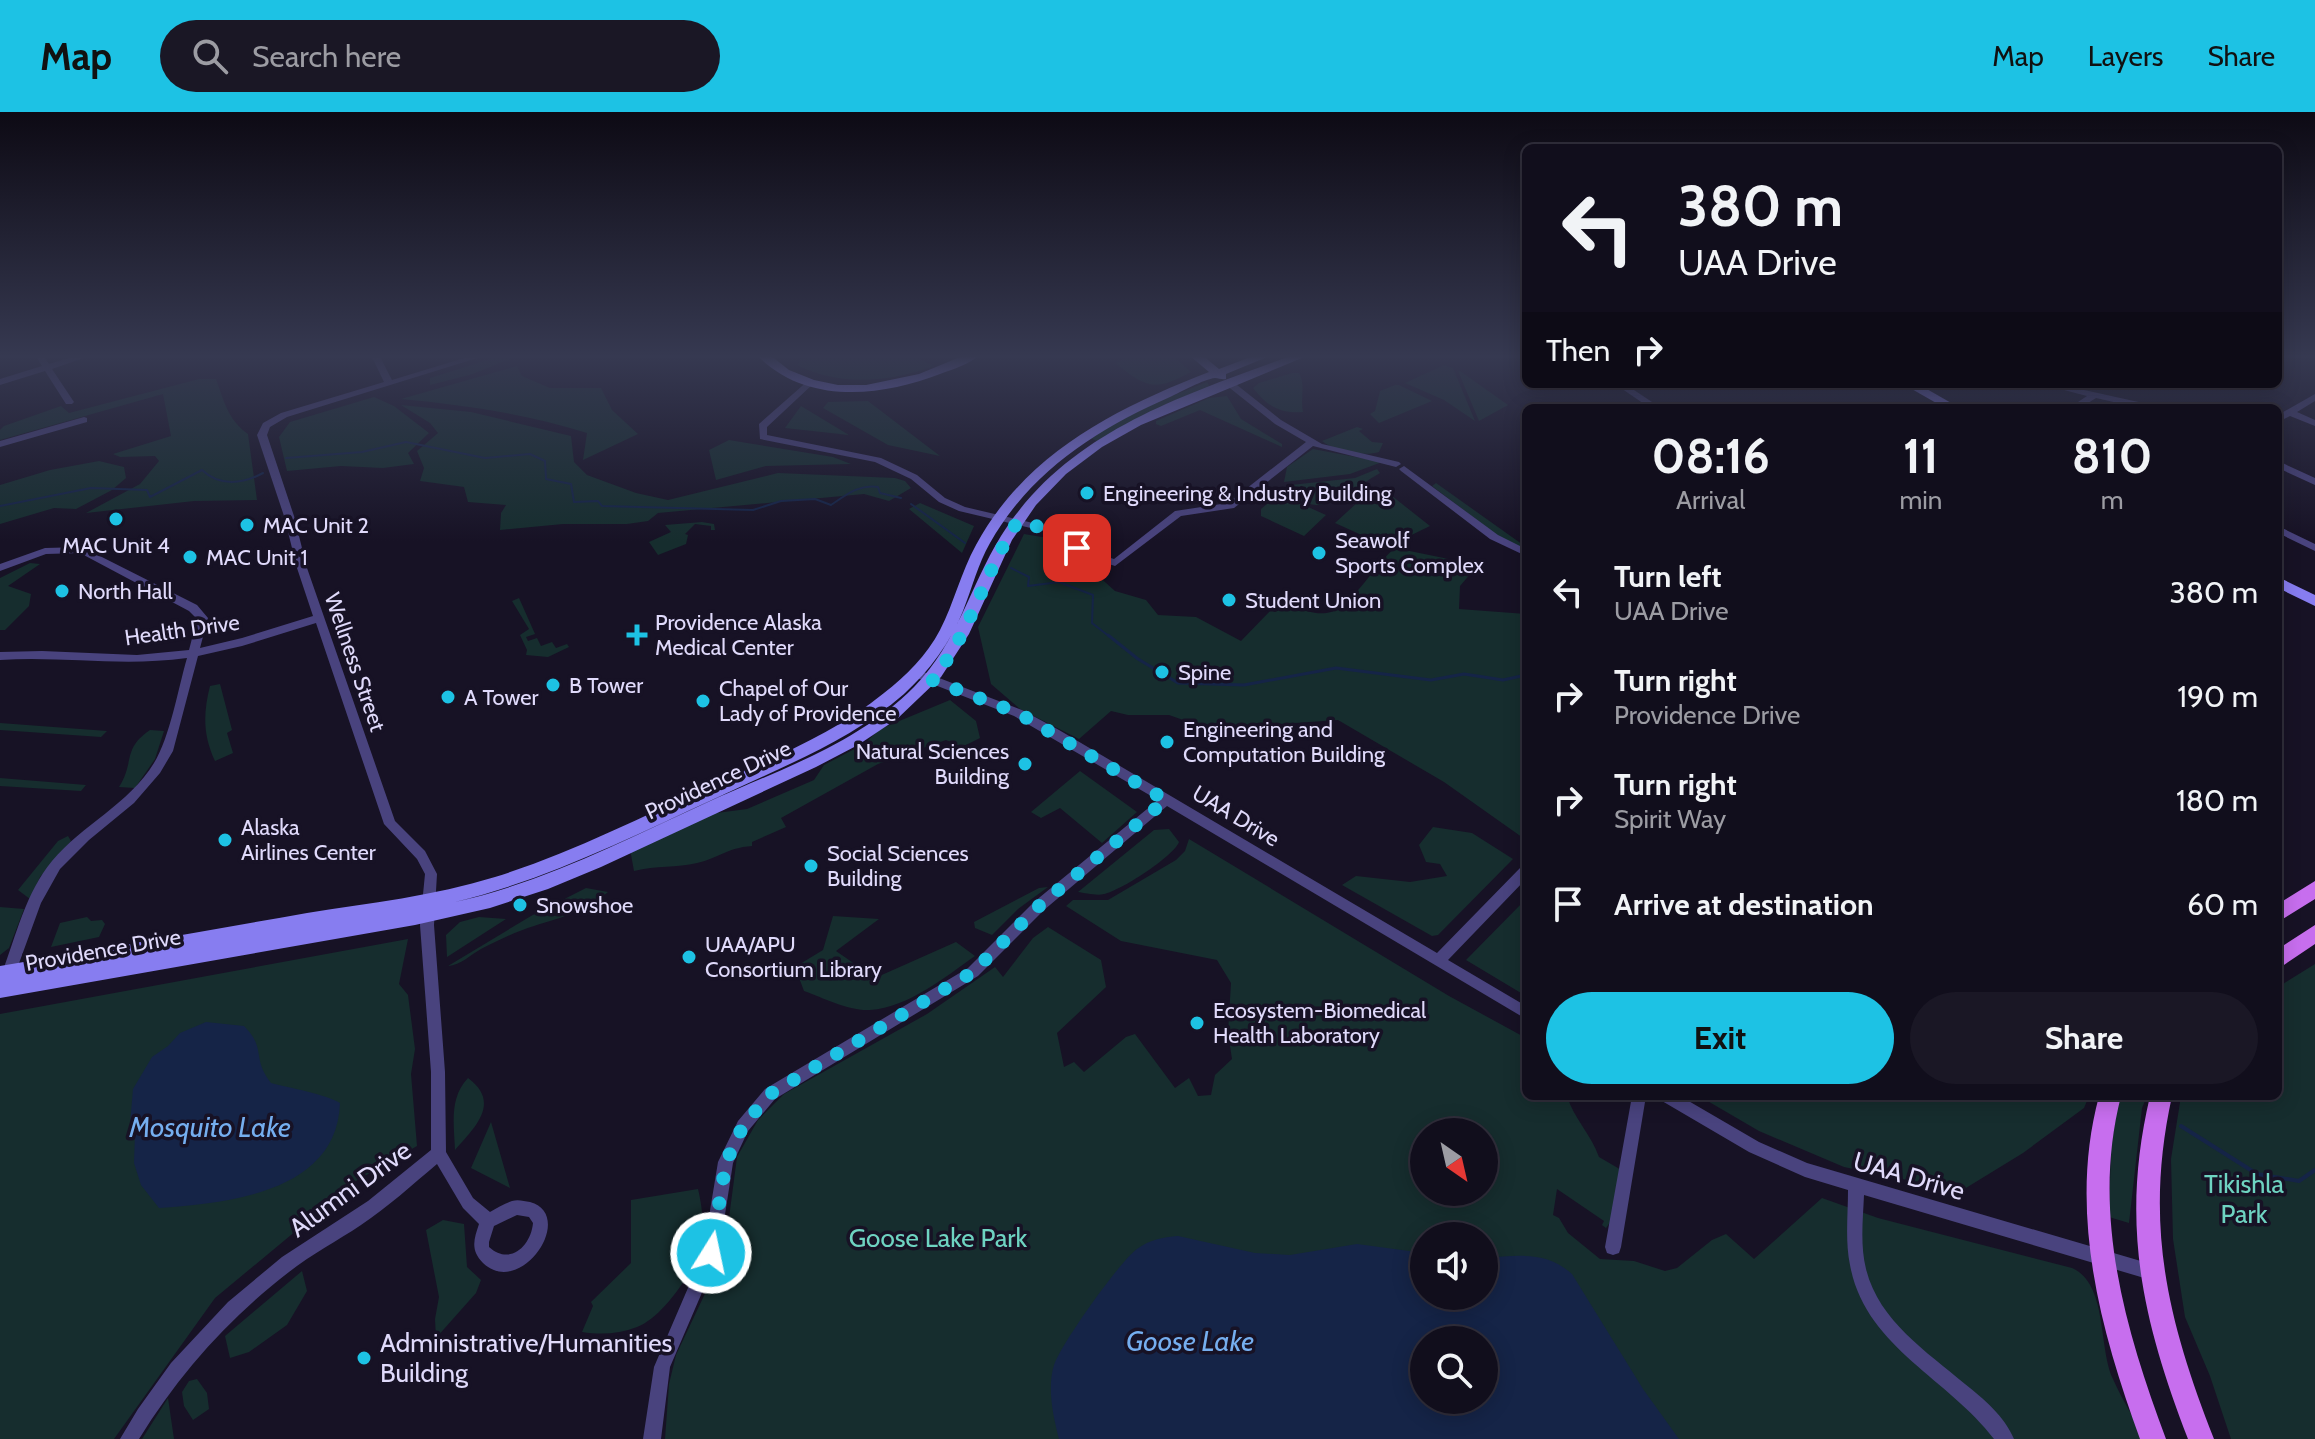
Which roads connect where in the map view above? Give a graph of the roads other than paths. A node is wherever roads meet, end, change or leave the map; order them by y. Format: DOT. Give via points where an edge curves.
graph roads {
  1 [pos="281,417"];
  2 [pos="772,417"];
  3 [pos="1118,417"];
  4 [pos="1147,417"];
  5 [pos="1272,417"];
  6 [pos="84,420"];
  7 [pos="1312,442"];
  8 [pos="0,444"];
  9 [pos="2282,466"];
  10 [pos="2315,482"];
  11 [pos="1000,517"];
  12 [pos="1018,521"];
  13 [pos="2282,531"];
  14 [pos="2315,548"];
  15 [pos="1522,551"];
  16 [pos="0,568"];
  17 [pos="2282,576"];
  18 [pos="2282,584"];
  19 [pos="2315,593"];
  20 [pos="2315,601"];
  21 [pos="319,618"];
  22 [pos="194,653"];
  23 [pos="0,656"];
  24 [pos="924,677"];
  25 [pos="1166,800"];
  26 [pos="1522,875"];
  27 [pos="2315,889"];
  28 [pos="429,907"];
  29 [pos="2282,911"];
  30 [pos="2315,933"];
  31 [pos="2282,957"];
  32 [pos="1438,961"];
  33 [pos="5,973"];
  34 [pos="0,990"];
  35 [pos="1522,1011"];
  36 [pos="1638,1100"];
  37 [pos="1674,1100"];
  38 [pos="2109,1100"];
  39 [pos="2160,1100"];
  40 [pos="439,1153"];
  41 [pos="1856,1187"];
  42 [pos="488,1221"];
  43 [pos="1613,1247"];
  44 [pos="2104,1257"];
  45 [pos="2151,1272"];
  46 [pos="129,1439"];
  47 [pos="652,1439"];
  48 [pos="2005,1439"];
  49 [pos="2153,1439"];
  50 [pos="2201,1439"];
  1 -- 21 [label="street, Wellness Street" via="266,425 263,440"];
  2 -- 11 [label="street" via="762,426 763,437 878,460 914,477 942,500"];
  3 -- 11 [label="main road, Providence Drive" via="1080,438 1027,482"];
  4 -- 12 [label="main road, Providence Drive" via="1069,467"];
  5 -- 7 [label="street"];
  6 -- 8 [label="street"];
  7 -- 12 [label="street" via="1231,506 1178,513 1115,563"];
  7 -- 15 [label="street" via="1396,464 1502,543"];
  9 -- 10 [label="street"];
  11 -- 12 [label="street"];
  11 -- 24 [label="main road, Providence Drive" via="981,547"];
  12 -- 24 [label="main road, Providence Drive" via="962,638"];
  13 -- 14 [label="street"];
  16 -- 22 [label="street" via="45,551 89,552 200,613"];
  17 -- 19 [label="main road"];
  18 -- 20 [label="main road"];
  21 -- 22 [label="street, Health Drive"];
  21 -- 28 [label="street, Wellness Street" via="390,824 421,855 431,874"];
  22 -- 23 [label="street, Health Drive" via="109,659"];
  22 -- 33 [label="street" via="157,771 48,876"];
  24 -- 25 [label="street, UAA Drive" via="1018,713"];
  24 -- 28 [label="main road, Providence Drive" via="892,715 834,751 527,889 467,907"];
  25 -- 32 [label="street, UAA Drive"];
  25 -- 47 [label="street" via="1039,906 973,972 770,1094 752,1115 726,1162 711,1253 662,1367"];
  26 -- 32 [label="street"];
  27 -- 29 [label="main road"];
  28 -- 33 [label="main road, Providence Drive"];
  28 -- 34 [label="main road, Providence Drive"];
  28 -- 40 [label="street, Alumni Drive"];
  30 -- 31 [label="main road"];
  32 -- 35 [label="street, UAA Drive"];
  36 -- 43 [label="street"];
  37 -- 41 [label="street, UAA Drive" via="1754,1147"];
  38 -- 44 [label="main road" via="2096,1171"];
  39 -- 45 [label="main road" via="2147,1170"];
  40 -- 42 [label="street" via="468,1203"];
  40 -- 46 [label="street, Alumni Drive" via="361,1216 278,1269 245,1297 180,1363"];
  41 -- 44 [label="street, UAA Drive"];
  41 -- 48 [label="street" via="1858,1267 1868,1298 1904,1346 1970,1398"];
  44 -- 45 [label="street, UAA Drive"];
  44 -- 49 [label="main road" via="2128,1367"];
  45 -- 50 [label="main road" via="2160,1323"];
}
